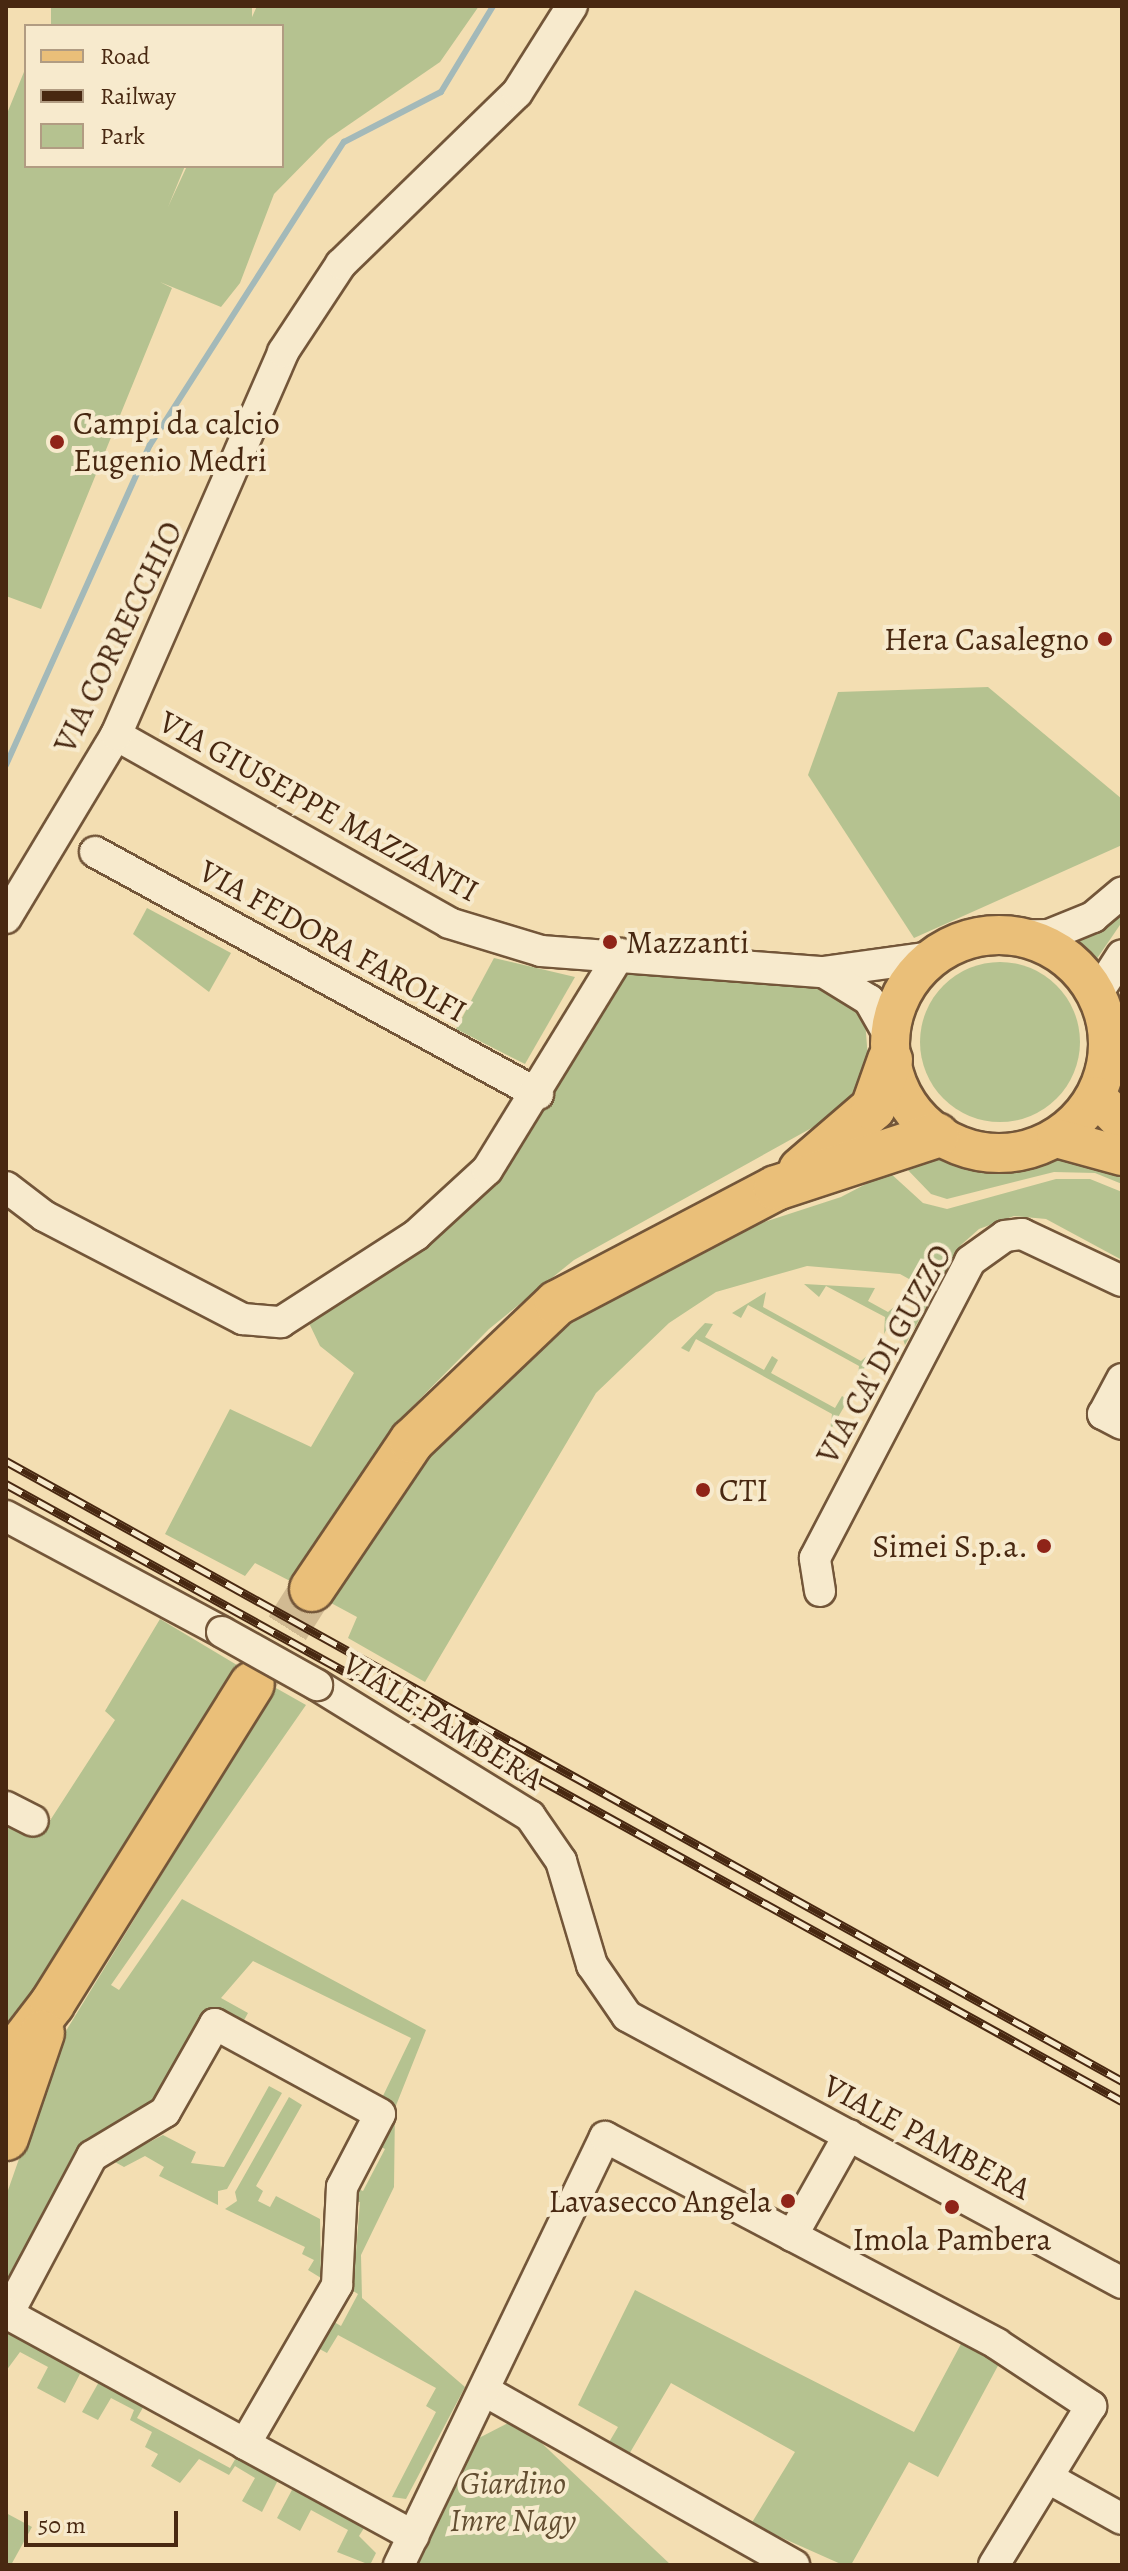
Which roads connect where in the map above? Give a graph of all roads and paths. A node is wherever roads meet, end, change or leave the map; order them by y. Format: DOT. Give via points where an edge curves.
graph roads {
  1 [pos="572,6"];
  2 [pos="116,735"];
  3 [pos="95,852"];
  4 [pos="1122,893"];
  5 [pos="6,918"];
  6 [pos="988,936"];
  7 [pos="620,954"];
  8 [pos="1122,955"];
  9 [pos="933,957"];
  10 [pos="823,972"];
  11 [pos="1097,994"];
  12 [pos="890,1049"];
  13 [pos="538,1094"];
  14 [pos="1096,1096"];
  15 [pos="1122,1123"];
  16 [pos="937,1135"];
  17 [pos="1056,1138"];
  18 [pos="1122,1156"];
  19 [pos="6,1187"];
  20 [pos="776,1188"];
  21 [pos="1122,1281"];
  22 [pos="1122,1379"];
  23 [pos="1122,1424"];
  24 [pos="6,1516"];
  25 [pos="312,1589"];
  26 [pos="820,1591"];
  27 [pos="252,1684"];
  28 [pos="52,2004"];
  29 [pos="6,2064"];
  30 [pos="849,2135"];
  31 [pos="8,2136"];
  32 [pos="792,2236"];
  33 [pos="1122,2283"];
  34 [pos="485,2391"];
  35 [pos="245,2444"];
  36 [pos="1050,2479"];
  37 [pos="1122,2519"];
  38 [pos="414,2536"];
  39 [pos="399,2565"];
  40 [pos="794,2565"];
  41 [pos="994,2565"];
  1 -- 2 [label="street, VIA CORRECCHIO" via="517,93 341,264 283,352"];
  2 -- 5 [label="street, VIA CORRECCHIO"];
  2 -- 7 [label="street, VIA GIUSEPPE MAZZANTI" via="449,923 541,951"];
  3 -- 13 [label="street, VIA FEDORA FAROLFI"];
  4 -- 6 [label="street" via="1093,917 1049,935"];
  6 -- 9 [label="main road"];
  6 -- 11 [label="main road" via="1051,948"];
  7 -- 10 [label="street, VIA GIUSEPPE MAZZANTI"];
  7 -- 13 [label="street"];
  8 -- 11 [label="street"];
  9 -- 10 [label="street, VIA GIUSEPPE MAZZANTI"];
  9 -- 12 [label="main road" via="902,993"];
  10 -- 12 [label="street, VIA GIUSEPPE MAZZANTI" via="869,1000"];
  11 -- 14 [label="main road" via="1109,1045"];
  12 -- 16 [label="main road" via="915,1115"];
  12 -- 20 [label="highway" via="873,1108 844,1141"];
  13 -- 19 [label="street" via="487,1170 416,1235 281,1322 243,1319"];
  14 -- 15 [label="main road"];
  14 -- 17 [label="main road"];
  16 -- 17 [label="main road" via="984,1153"];
  16 -- 20 [label="highway"];
  17 -- 18 [label="main road"];
  20 -- 25 [label="highway" via="557,1303 483,1366 412,1441"];
  21 -- 26 [label="street, VIA CA' DI GUZZO" via="1022,1234 997,1241 970,1261 815,1558"];
  22 -- 23 [label="street" via="1103,1414"];
  24 -- 30 [label="street, VIALE PAMBERA, bridge" via="317,1685 530,1816 561,1861 592,1965 627,2016"];
  27 -- 28 [label="highway"];
  28 -- 29 [label="highway"];
  28 -- 31 [label="highway"];
  30 -- 32 [label="street"];
  30 -- 33 [label="street, VIALE PAMBERA"];
  32 -- 34 [label="street" via="605,2137"];
  32 -- 36 [label="street" via="997,2344 1091,2406"];
  34 -- 38 [label="street"];
  34 -- 40 [label="street"];
  35 -- 35 [label="street" via="8,2314 92,2156 165,2112 215,2024 380,2114 342,2187 337,2285"];
  35 -- 38 [label="street"];
  36 -- 37 [label="street"];
  36 -- 41 [label="street"];
  38 -- 39 [label="street"];
}
